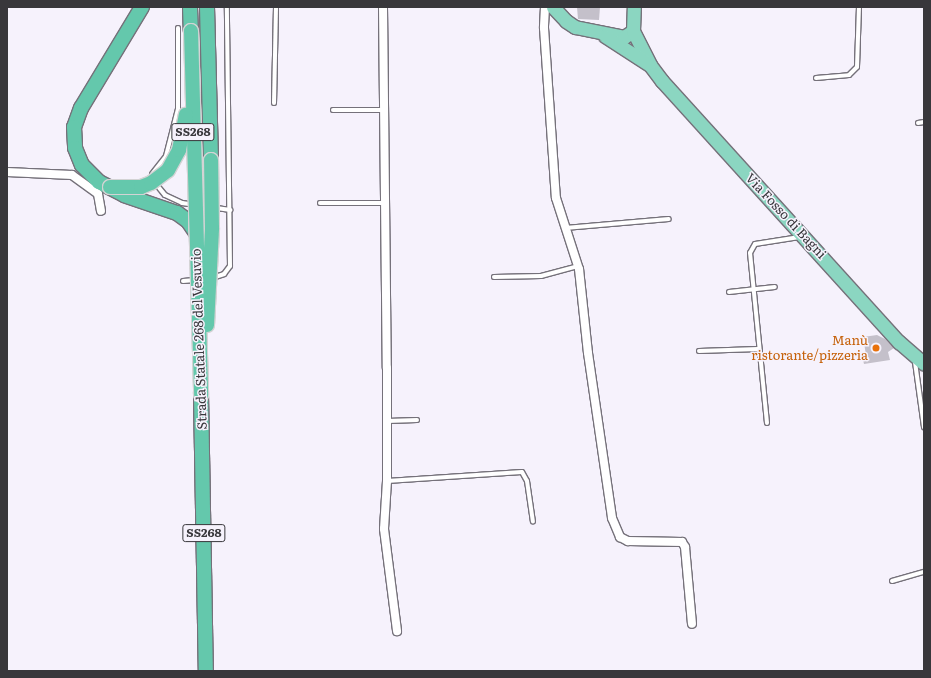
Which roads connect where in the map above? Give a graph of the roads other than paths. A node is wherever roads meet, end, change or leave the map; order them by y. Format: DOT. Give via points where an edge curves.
graph roads {
  1 [pos="142,7"];
  2 [pos="190,7"];
  3 [pos="207,7"];
  4 [pos="227,7"];
  5 [pos="276,7"];
  6 [pos="383,7"];
  7 [pos="545,7"];
  8 [pos="553,7"];
  9 [pos="634,7"];
  10 [pos="858,7"];
  11 [pos="184,30"];
  12 [pos="597,31"];
  13 [pos="633,31"];
  14 [pos="650,65"];
  15 [pos="816,78"];
  16 [pos="274,103"];
  17 [pos="333,110"];
  18 [pos="383,110"];
  19 [pos="918,122"];
  20 [pos="924,122"];
  21 [pos="7,172"];
  22 [pos="110,187"];
  23 [pos="386,202"];
  24 [pos="320,203"];
  25 [pos="230,210"];
  26 [pos="101,211"];
  27 [pos="669,219"];
  28 [pos="564,228"];
  29 [pos="196,233"];
  30 [pos="803,234"];
  31 [pos="578,266"];
  32 [pos="494,277"];
  33 [pos="183,281"];
  34 [pos="775,287"];
  35 [pos="752,290"];
  36 [pos="729,292"];
  37 [pos="758,350"];
  38 [pos="699,351"];
  39 [pos="919,360"];
  40 [pos="201,395"];
  41 [pos="417,420"];
  42 [pos="386,421"];
  43 [pos="766,423"];
  44 [pos="924,427"];
  45 [pos="387,481"];
  46 [pos="533,522"];
  47 [pos="924,572"];
  48 [pos="892,581"];
  49 [pos="692,624"];
  50 [pos="397,631"];
  51 [pos="206,671"];
  1 -- 22 [label="highway" via="79,112 74,137 75,148 89,175"];
  2 -- 11 [label="highway, Strada Statale 268 del Vesuvio / SS268"];
  3 -- 40 [label="highway, bridge" via="212,228"];
  4 -- 25 [label="lane"];
  5 -- 16 [label="lane"];
  6 -- 18 [label="street"];
  7 -- 28 [label="street" via="544,28 556,198"];
  8 -- 12 [label="main road" via="575,27"];
  9 -- 13 [label="main road"];
  10 -- 15 [label="lane" via="857,67 849,75"];
  11 -- 22 [label="highway, bridge" via="187,64 185,126 174,162 151,183 128,188"];
  11 -- 25 [label="lane" via="175,127 166,156 151,178 165,195 182,203"];
  11 -- 29 [label="highway, Strada Statale 268 del Vesuvio / SS268, bridge"];
  12 -- 13 [label="main road" via="624,37"];
  12 -- 14 [label="main road, Via Fosso di Bagni"];
  13 -- 14 [label="main road, Via Fosso di Bagni"];
  14 -- 30 [label="main road, Via Fosso di Bagni"];
  17 -- 18 [label="lane"];
  18 -- 23 [label="street"];
  19 -- 20 [label="lane"];
  21 -- 26 [label="street" via="72,175 98,194"];
  22 -- 29 [label="highway, bridge" via="124,195 176,213 188,221"];
  23 -- 24 [label="lane"];
  23 -- 42 [label="street"];
  25 -- 33 [label="lane" via="230,266 217,278"];
  27 -- 28 [label="lane"];
  28 -- 31 [label="street"];
  29 -- 40 [label="highway, Strada Statale 268 del Vesuvio / SS268, bridge"];
  30 -- 35 [label="lane" via="760,242 751,248"];
  30 -- 39 [label="main road, Via Fosso di Bagni"];
  31 -- 32 [label="lane" via="542,276"];
  31 -- 49 [label="street" via="588,353 616,531 620,537 628,541 682,542 685,547"];
  34 -- 35 [label="lane"];
  35 -- 36 [label="lane"];
  35 -- 37 [label="lane"];
  37 -- 38 [label="lane"];
  37 -- 43 [label="lane"];
  39 -- 44 [label="lane"];
  40 -- 51 [label="highway, Strada Statale 268 del Vesuvio / SS268"];
  41 -- 42 [label="lane"];
  42 -- 45 [label="street"];
  45 -- 46 [label="lane" via="522,472 527,481"];
  45 -- 50 [label="street" via="384,529"];
  47 -- 48 [label="lane"];
}
